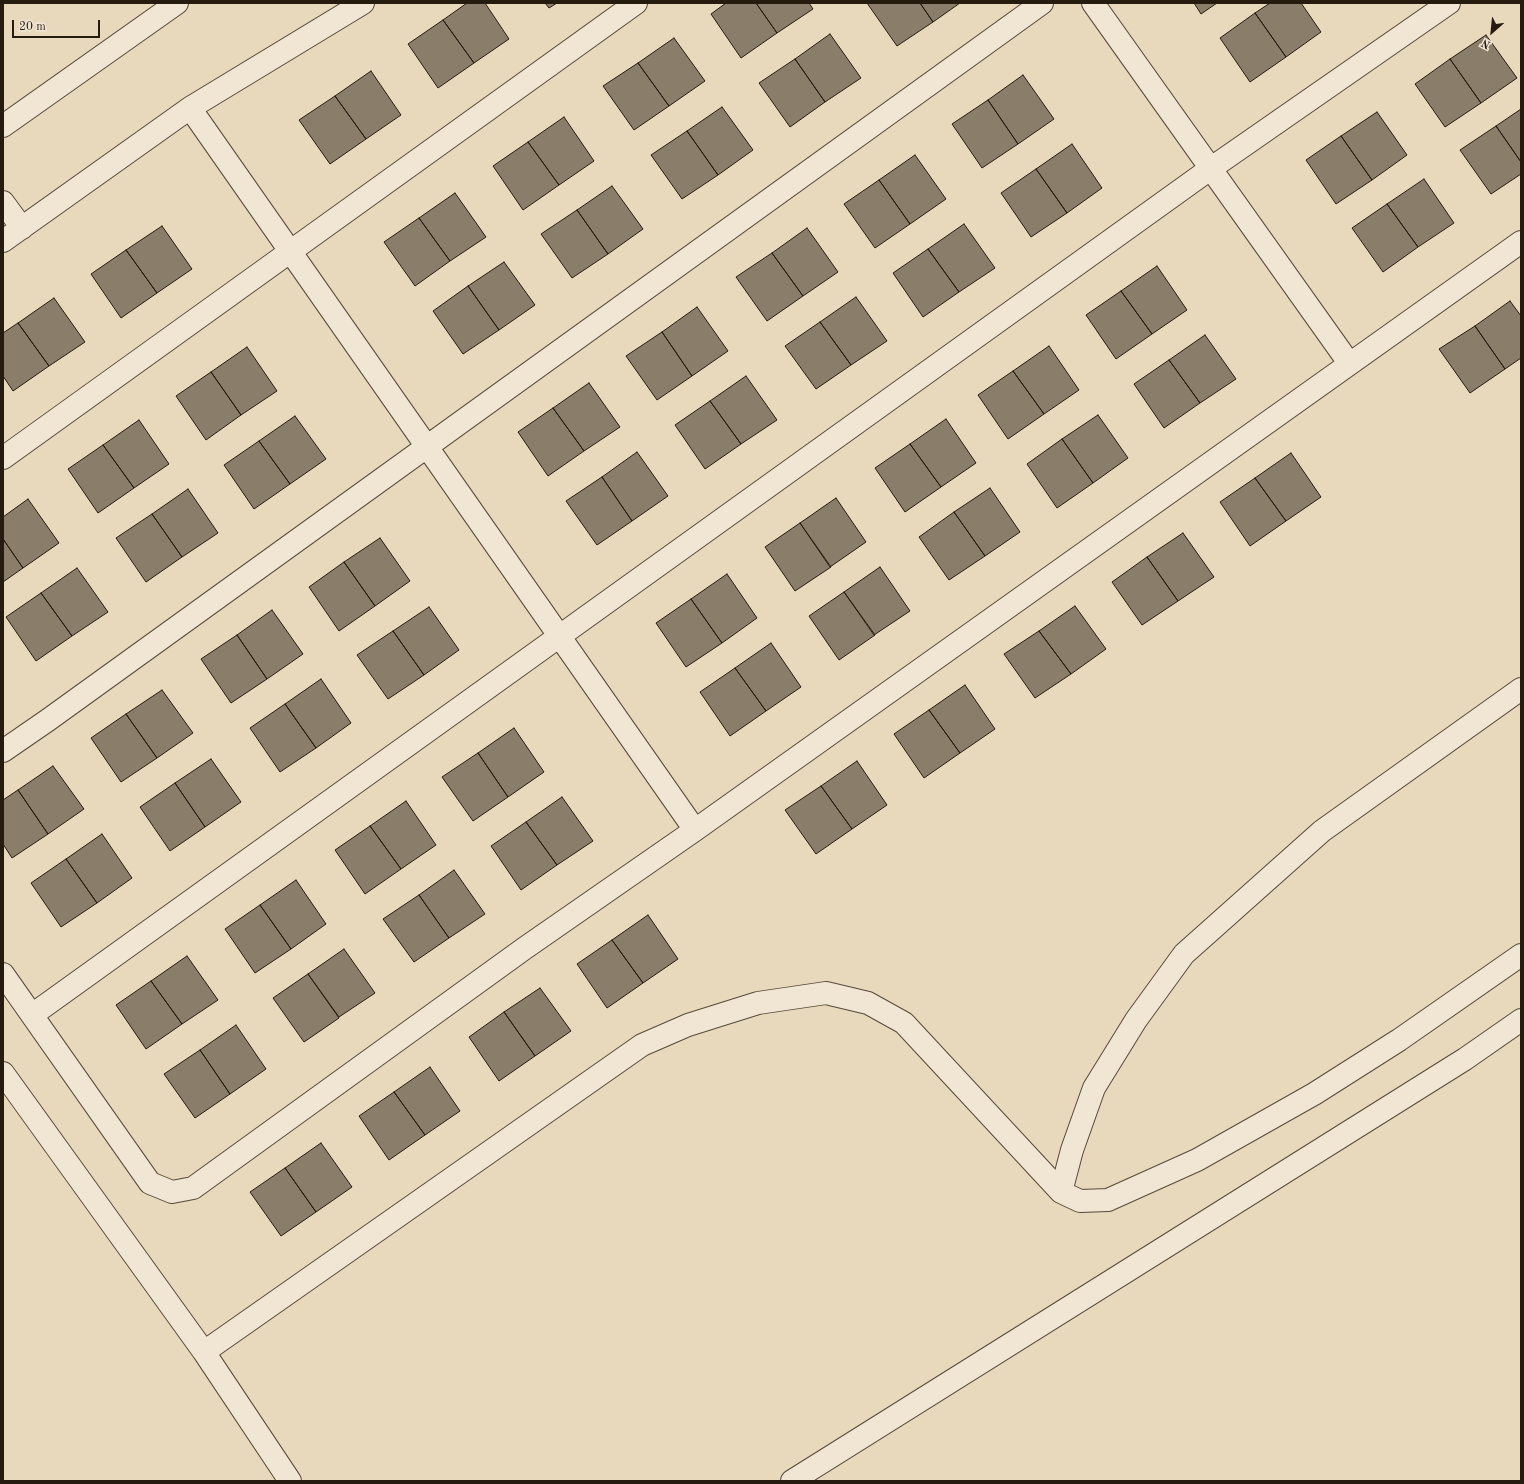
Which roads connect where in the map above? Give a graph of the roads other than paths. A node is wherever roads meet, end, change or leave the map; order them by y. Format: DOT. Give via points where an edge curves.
graph roads {
  1 [pos="177,3"];
  2 [pos="363,3"];
  3 [pos="636,3"];
  4 [pos="1042,3"];
  5 [pos="1093,3"];
  6 [pos="1450,3"];
  7 [pos="190,108"];
  8 [pos="3,126"];
  9 [pos="1210,169"];
  10 [pos="3,202"];
  11 [pos="22,228"];
  12 [pos="3,241"];
  13 [pos="1521,242"];
  14 [pos="291,252"];
  15 [pos="1349,363"];
  16 [pos="427,447"];
  17 [pos="3,458"];
  18 [pos="559,636"];
  19 [pos="1521,689"];
  20 [pos="3,751"];
  21 [pos="695,830"];
  22 [pos="1521,955"];
  23 [pos="3,974"];
  24 [pos="32,1015"];
  25 [pos="1521,1020"];
  26 [pos="3,1073"];
  27 [pos="1061,1192"];
  28 [pos="204,1352"];
  29 [pos="290,1481"];
  30 [pos="792,1481"];
  1 -- 8 [label="street"];
  2 -- 7 [label="street"];
  3 -- 14 [label="street"];
  4 -- 16 [label="street"];
  5 -- 9 [label="street"];
  6 -- 9 [label="street"];
  7 -- 11 [label="street"];
  7 -- 14 [label="street"];
  9 -- 15 [label="street"];
  9 -- 18 [label="street"];
  10 -- 11 [label="street"];
  11 -- 12 [label="street"];
  13 -- 15 [label="street"];
  14 -- 16 [label="street"];
  14 -- 17 [label="street"];
  15 -- 21 [label="street"];
  16 -- 18 [label="street"];
  16 -- 20 [label="street"];
  18 -- 21 [label="street"];
  18 -- 24 [label="street"];
  19 -- 27 [label="street" via="1322,831 1184,954 1136,1020 1094,1088 1072,1150"];
  21 -- 24 [label="street" via="525,948 193,1188 172,1192 150,1183"];
  22 -- 27 [label="street" via="1399,1040 1320,1090 1197,1160 1108,1200 1080,1201"];
  23 -- 24 [label="street"];
  25 -- 30 [label="street" via="1459,1063"];
  26 -- 28 [label="street"];
  27 -- 28 [label="street" via="904,1023 868,1003 826,993 758,1003 688,1025 642,1045"];
  28 -- 29 [label="street"];
}
